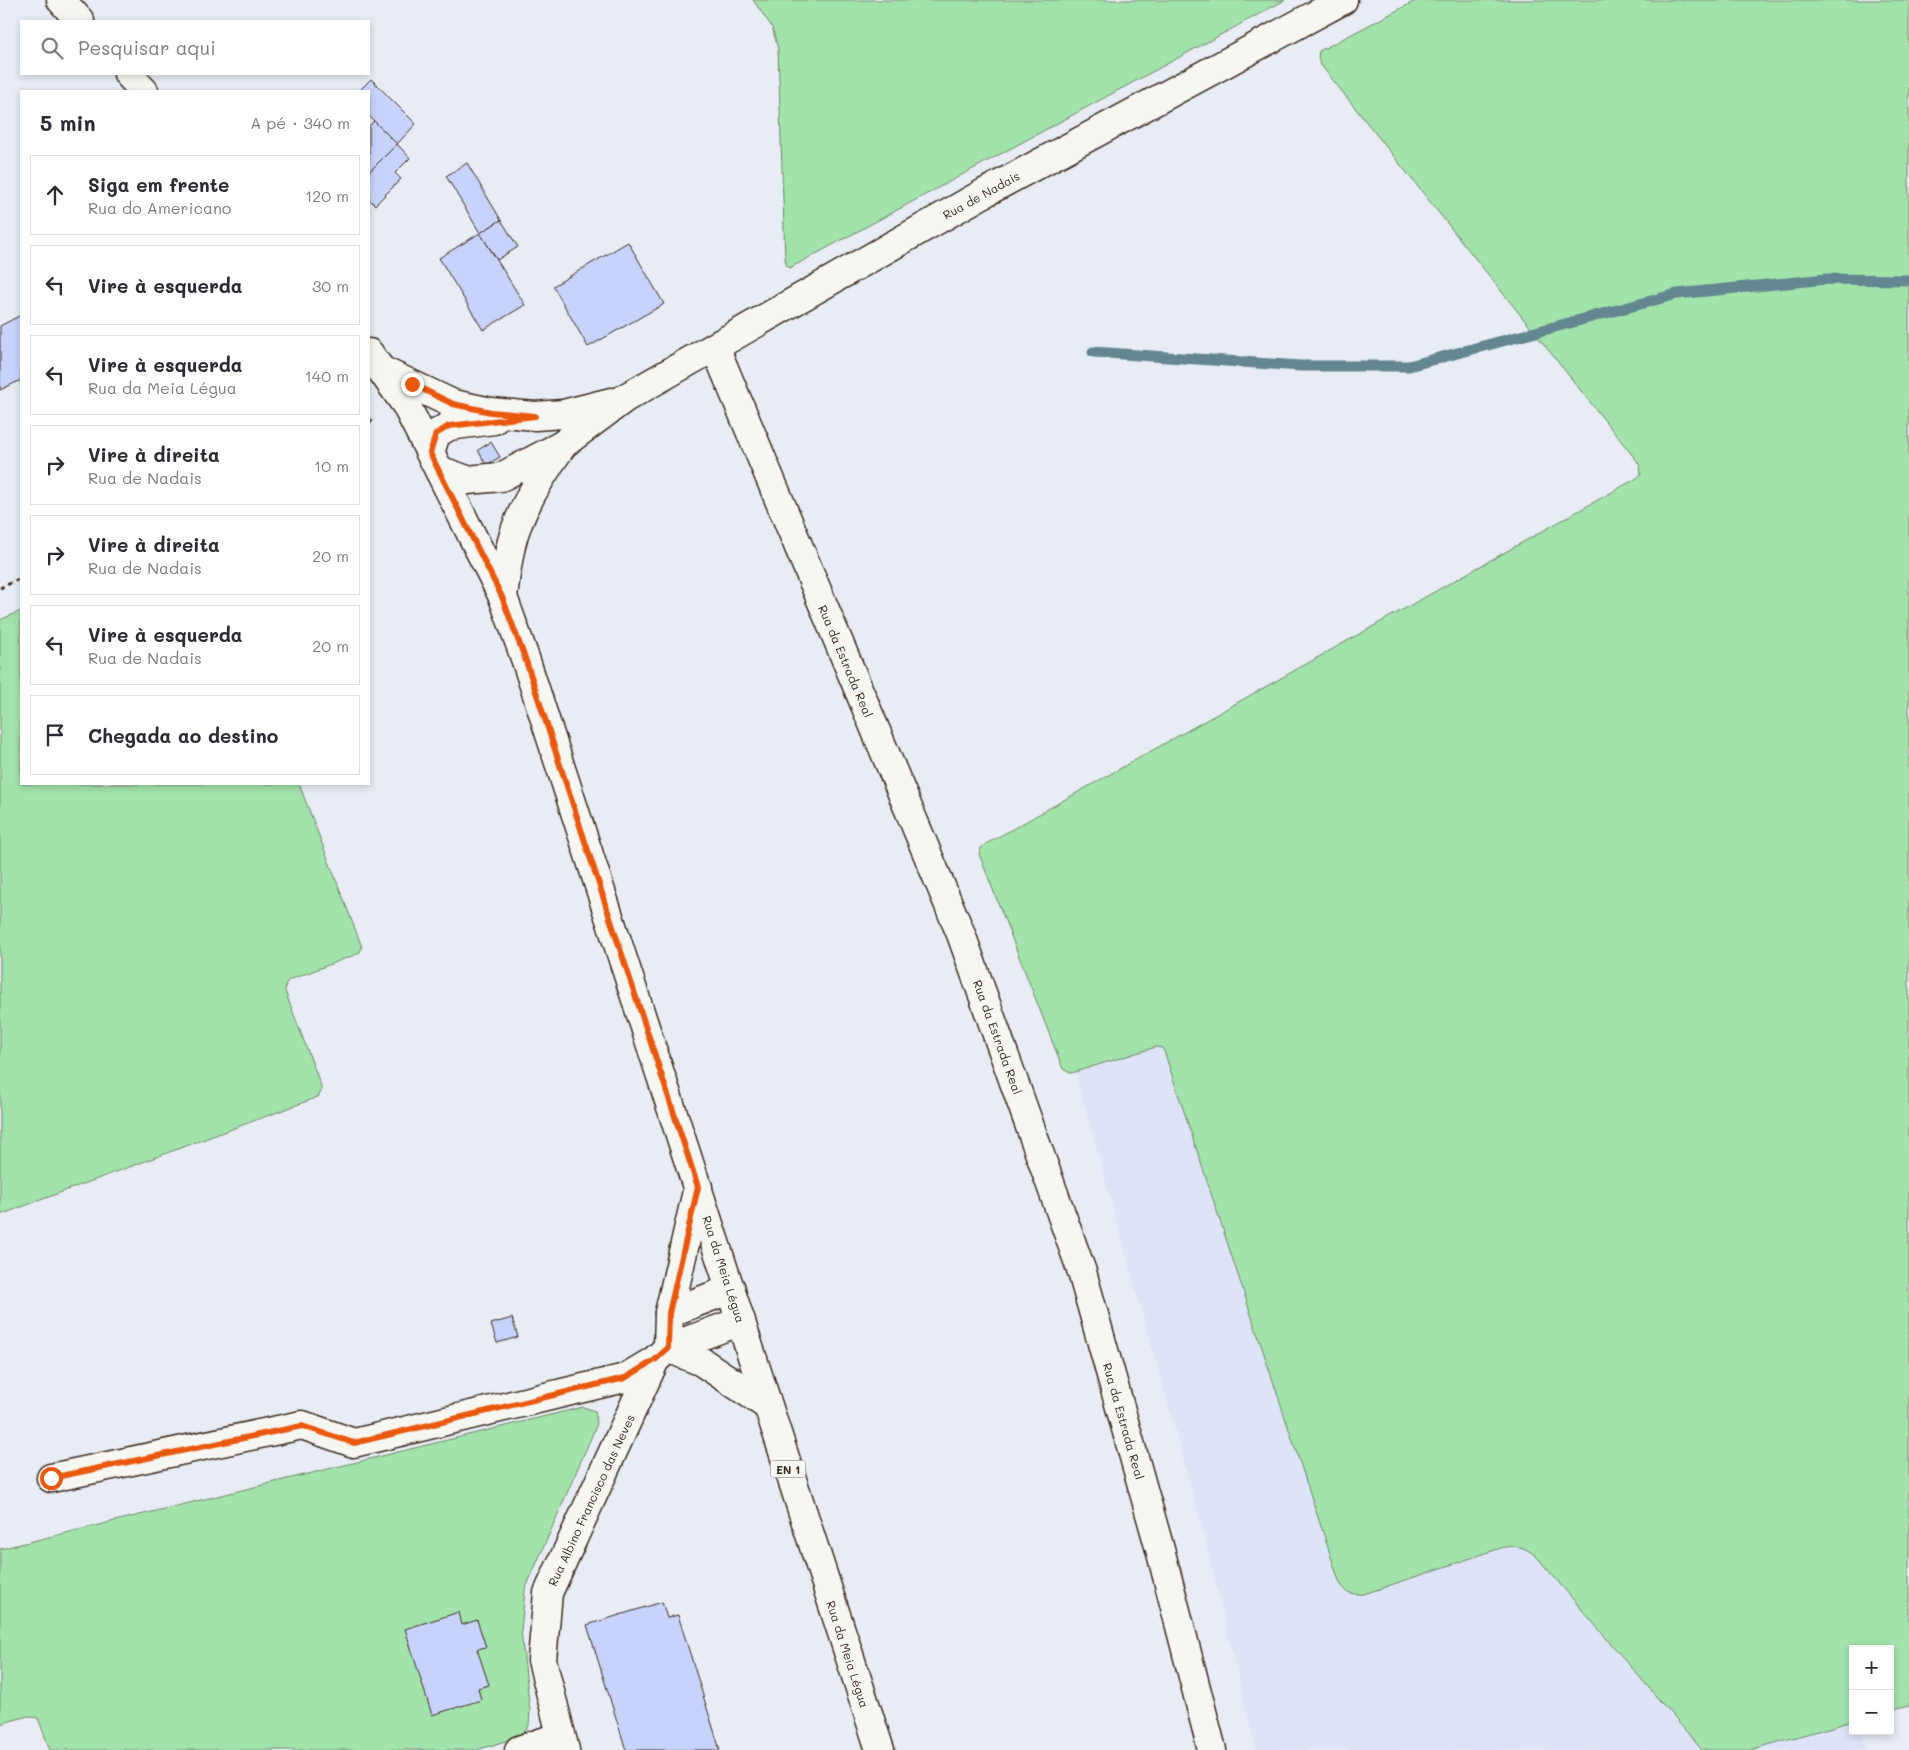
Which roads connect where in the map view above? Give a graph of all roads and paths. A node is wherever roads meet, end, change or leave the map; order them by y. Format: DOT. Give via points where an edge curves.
graph roads {
  1 [pos="61,0"];
  2 [pos="1342,0"];
  3 [pos="79,20"];
  4 [pos="129,75"];
  5 [pos="143,90"];
  6 [pos="715,347"];
  7 [pos="375,362"];
  8 [pos="625,398"];
  9 [pos="535,416"];
  10 [pos="562,445"];
  11 [pos="435,462"];
  12 [pos="20,578"];
  13 [pos="0,588"];
  14 [pos="502,597"];
  15 [pos="698,1187"];
  16 [pos="731,1289"];
  17 [pos="669,1313"];
  18 [pos="741,1321"];
  19 [pos="661,1354"];
  20 [pos="768,1406"];
  21 [pos="51,1478"];
  22 [pos="563,1743"];
  23 [pos="519,1750"];
  24 [pos="880,1750"];
  25 [pos="1212,1750"];
  1 -- 3 [label="street"];
  2 -- 6 [label="street, Rua de Nadais" via="986,192"];
  4 -- 5 [label="street"];
  6 -- 8 [label="street, Rua de Nadais"];
  6 -- 25 [label="street, Rua da Estrada Real" via="961,934 1082,1272"];
  7 -- 9 [label="street, Rua de Nadais" via="453,404"];
  7 -- 11 [label="street, Rua da Meia Légua / EN 1" via="406,405"];
  8 -- 9 [label="street, Rua de Nadais" via="563,414"];
  8 -- 10 [label="street, Rua de Nadais"];
  9 -- 11 [label="street, Rua de Nadais" via="449,426 436,434"];
  10 -- 11 [label="street, Rua de Nadais" via="501,477 466,480"];
  10 -- 14 [label="street, Rua de Nadais" via="544,472 516,528"];
  11 -- 14 [label="street, Rua da Meia Légua / EN 1"];
  12 -- 13 [label="path"];
  14 -- 15 [label="street, Rua da Meia Légua / EN 1" via="526,661"];
  15 -- 16 [label="street, Rua da Meia Légua / EN 1"];
  15 -- 17 [label="street, Rua Albino Francisco das Neves"];
  16 -- 17 [label="street"];
  16 -- 18 [label="street, Rua da Meia Légua / EN 1"];
  17 -- 19 [label="street, Rua Albino Francisco das Neves"];
  18 -- 19 [label="street"];
  18 -- 20 [label="street, Rua da Meia Légua / EN 1"];
  19 -- 20 [label="street" via="702,1362"];
  19 -- 21 [label="street" via="625,1378 354,1443 302,1426"];
  19 -- 22 [label="street, Rua Albino Francisco das Neves" via="548,1593 542,1660"];
  20 -- 24 [label="street, Rua da Meia Légua / EN 1"];
  22 -- 23 [label="street"];
}
